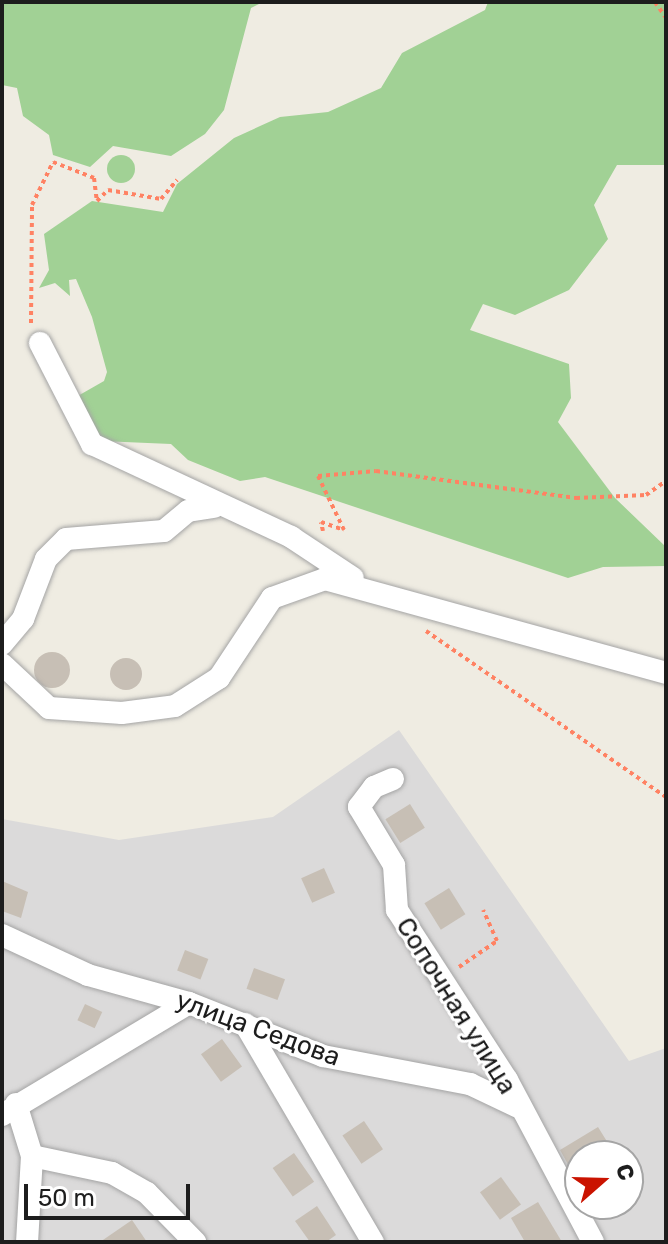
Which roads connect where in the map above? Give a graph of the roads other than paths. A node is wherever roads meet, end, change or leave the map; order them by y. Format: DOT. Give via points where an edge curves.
graph roads {
  1 [pos="40,343"];
  2 [pos="214,507"];
  3 [pos="383,593"];
  4 [pos="2,644"];
  5 [pos="2,664"];
  6 [pos="666,673"];
  7 [pos="393,779"];
  8 [pos="2,935"];
  9 [pos="189,1003"];
  10 [pos="245,1024"];
  11 [pos="518,1107"];
  12 [pos="9,1110"];
  13 [pos="32,1156"];
  14 [pos="27,1242"];
  15 [pos="195,1242"];
  16 [pos="373,1242"];
  17 [pos="593,1242"];
  1 -- 2 [label="street" via="84,437"];
  2 -- 3 [label="street" via="291,537"];
  2 -- 4 [label="street" via="188,511 164,531 66,539 46,559 23,619"];
  3 -- 5 [label="street" via="331,579 284,589 264,607 219,678 193,698 161,709 49,708"];
  3 -- 6 [label="street"];
  7 -- 11 [label="street, Сопочная улица" via="370,791 359,810 394,865 399,915"];
  8 -- 9 [label="street, улица Седова" via="88,975"];
  9 -- 10 [label="street, улица Седова"];
  9 -- 12 [label="street"];
  10 -- 11 [label="street, улица Седова" via="323,1056 470,1084"];
  10 -- 16 [label="street"];
  11 -- 17 [label="street, Сопочная улица"];
  12 -- 13 [label="street"];
  13 -- 14 [label="street"];
  13 -- 15 [label="street" via="112,1173 147,1193"];
}
